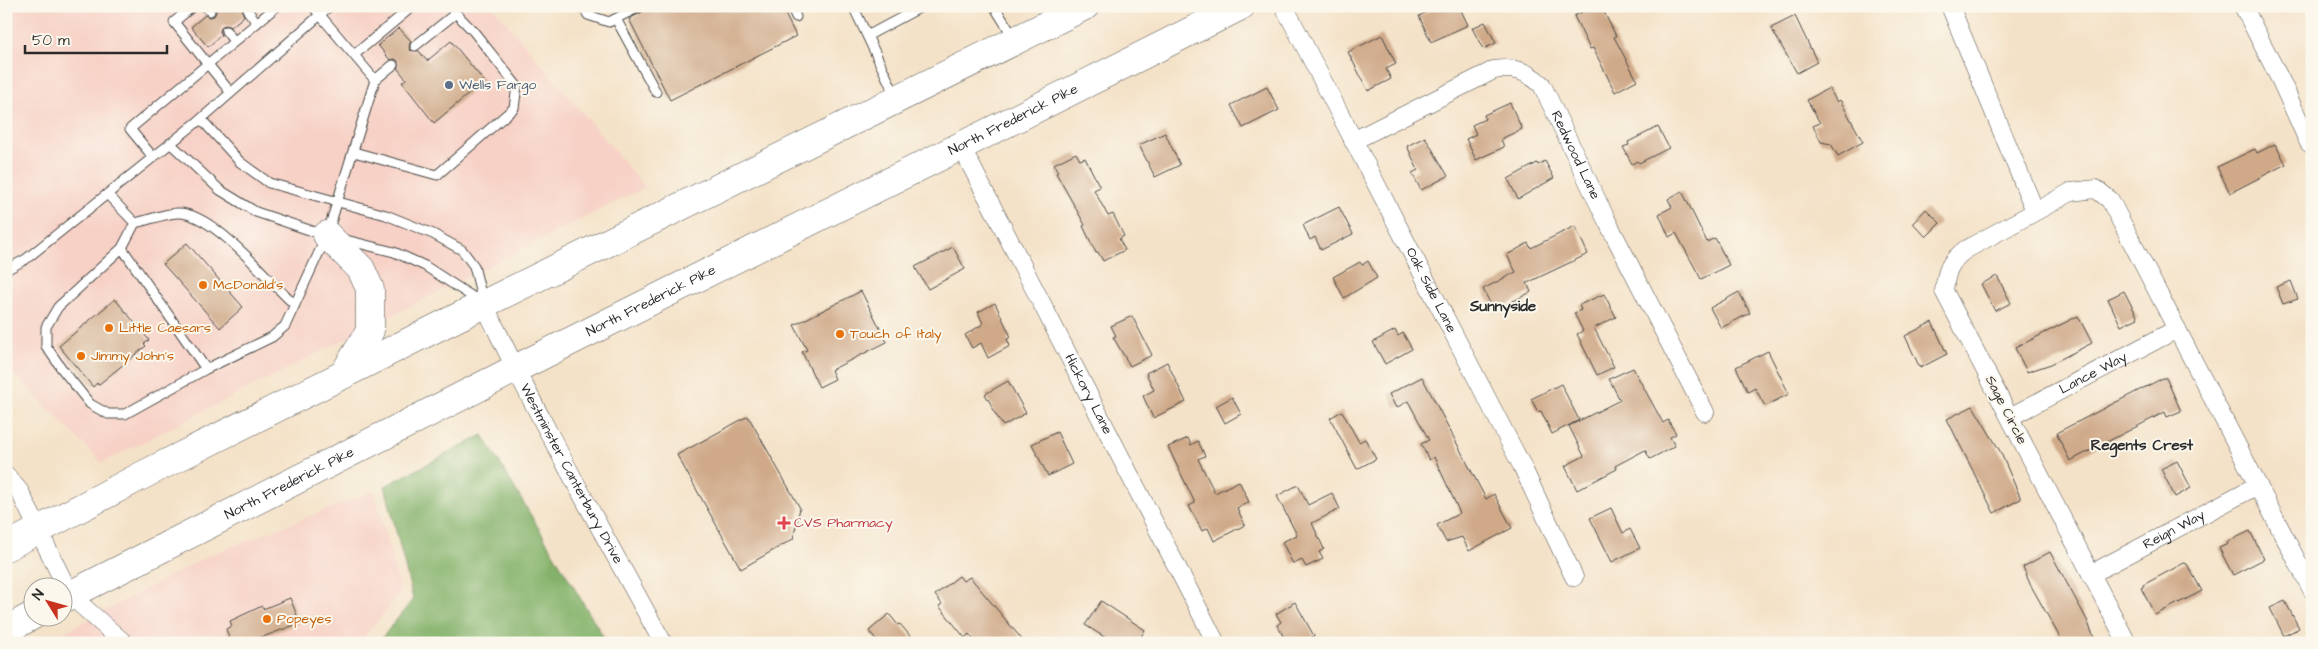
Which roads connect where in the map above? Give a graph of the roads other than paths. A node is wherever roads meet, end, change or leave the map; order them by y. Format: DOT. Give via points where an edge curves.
graph roads {
  1 [pos="192,6"];
  2 [pos="313,6"];
  3 [pos="330,6"];
  4 [pos="413,6"];
  5 [pos="449,6"];
  6 [pos="583,6"];
  7 [pos="641,6"];
  8 [pos="790,6"];
  9 [pos="854,6"];
  10 [pos="923,6"];
  11 [pos="994,6"];
  12 [pos="1085,6"];
  13 [pos="1241,6"];
  14 [pos="1284,6"];
  15 [pos="1950,6"];
  16 [pos="2243,6"];
  17 [pos="275,7"];
  18 [pos="248,12"];
  19 [pos="456,12"];
  20 [pos="320,15"];
  21 [pos="796,17"];
  22 [pos="616,19"];
  23 [pos="257,23"];
  24 [pos="226,31"];
  25 [pos="867,36"];
  26 [pos="1015,40"];
  27 [pos="234,41"];
  28 [pos="416,46"];
  29 [pos="354,55"];
  30 [pos="207,64"];
  31 [pos="393,65"];
  32 [pos="375,80"];
  33 [pos="656,92"];
  34 [pos="231,93"];
  35 [pos="896,99"];
  36 [pos="201,119"];
  37 [pos="1353,141"];
  38 [pos="2309,143"];
  39 [pos="170,144"];
  40 [pos="961,146"];
  41 [pos="354,152"];
  42 [pos="153,157"];
  43 [pos="107,194"];
  44 [pos="338,202"];
  45 [pos="2035,211"];
  46 [pos="135,223"];
  47 [pos="327,235"];
  48 [pos="122,248"];
  49 [pos="6,270"];
  50 [pos="484,304"];
  51 [pos="295,305"];
  52 [pos="2177,328"];
  53 [pos="206,369"];
  54 [pos="515,370"];
  55 [pos="343,375"];
  56 [pos="1705,412"];
  57 [pos="2010,417"];
  58 [pos="6,475"];
  59 [pos="2258,486"];
  60 [pos="38,529"];
  61 [pos="6,547"];
  62 [pos="2091,574"];
  63 [pos="57,576"];
  64 [pos="1574,577"];
  65 [pos="2312,590"];
  66 [pos="72,594"];
  67 [pos="72,602"];
  68 [pos="22,621"];
  69 [pos="6,630"];
  70 [pos="124,643"];
  71 [pos="663,643"];
  72 [pos="1216,643"];
  73 [pos="2127,643"];
  1 -- 30 [label="lane" via="174,22"];
  2 -- 20 [label="lane"];
  3 -- 20 [label="lane"];
  4 -- 29 [label="lane"];
  5 -- 19 [label="lane"];
  6 -- 22 [label="lane" via="588,15 608,22"];
  7 -- 22 [label="lane"];
  8 -- 21 [label="lane"];
  9 -- 25 [label="lane"];
  10 -- 25 [label="lane"];
  11 -- 26 [label="lane"];
  12 -- 26 [label="main road"];
  13 -- 40 [label="main road, North Frederick Pike"];
  14 -- 37 [label="street, Oak Side Lane"];
  15 -- 45 [label="street"];
  16 -- 38 [label="street"];
  17 -- 23 [label="lane"];
  18 -- 23 [label="lane"];
  19 -- 28 [label="lane"];
  19 -- 41 [label="lane" via="517,86 514,108 437,175"];
  20 -- 29 [label="lane"];
  20 -- 34 [label="lane"];
  22 -- 33 [label="lane"];
  23 -- 27 [label="lane"];
  24 -- 27 [label="lane"];
  25 -- 35 [label="lane"];
  26 -- 35 [label="main road"];
  27 -- 30 [label="lane"];
  29 -- 32 [label="lane"];
  30 -- 34 [label="lane"];
  30 -- 42 [label="lane" via="130,129"];
  31 -- 32 [label="lane"];
  32 -- 41 [label="lane"];
  34 -- 36 [label="lane"];
  35 -- 50 [label="main road"];
  36 -- 39 [label="lane"];
  36 -- 44 [label="lane" via="240,162 269,183"];
  37 -- 56 [label="street, Redwood Lane" via="1494,70 1519,69 1532,75 1542,85"];
  37 -- 64 [label="street, Oak Side Lane" via="1522,466"];
  39 -- 42 [label="lane"];
  39 -- 47 [label="lane" via="220,190 256,212"];
  40 -- 54 [label="main road, North Frederick Pike"];
  40 -- 72 [label="street, Hickory Lane"];
  41 -- 44 [label="lane"];
  42 -- 43 [label="lane"];
  43 -- 46 [label="lane"];
  43 -- 49 [label="lane" via="26,259"];
  44 -- 47 [label="lane"];
  44 -- 50 [label="lane" via="386,215 462,250 474,266"];
  45 -- 52 [label="street, Sage Circle" via="2071,192 2096,189 2110,200"];
  45 -- 57 [label="street, Sage Circle" via="1965,250 1946,271 1944,291"];
  46 -- 48 [label="lane"];
  46 -- 51 [label="lane" via="178,213 197,218 218,230"];
  47 -- 50 [label="lane" via="394,252 424,266"];
  47 -- 51 [label="lane"];
  47 -- 55 [label="main road" via="361,269 370,289 370,331"];
  48 -- 53 [label="lane"];
  48 -- 53 [label="lane" via="58,307 46,327 46,346 62,370 90,404 108,414 125,414"];
  50 -- 54 [label="street, Westminster Canterbury Drive"];
  50 -- 55 [label="main road"];
  51 -- 53 [label="lane" via="285,326 272,336"];
  52 -- 57 [label="street, Lance Way"];
  52 -- 59 [label="street, Sage Circle"];
  54 -- 66 [label="main road, North Frederick Pike"];
  54 -- 71 [label="street, Westminster Canterbury Drive"];
  55 -- 60 [label="main road"];
  57 -- 62 [label="street, Sage Circle"];
  58 -- 60 [label="street" via="20,492"];
  59 -- 62 [label="street, Reign Way"];
  59 -- 65 [label="street, Sage Circle"];
  60 -- 61 [label="main road"];
  60 -- 63 [label="street"];
  62 -- 73 [label="street, Sage Circle"];
  67 -- 70 [label="street"];
  68 -- 69 [label="main road"];
}
